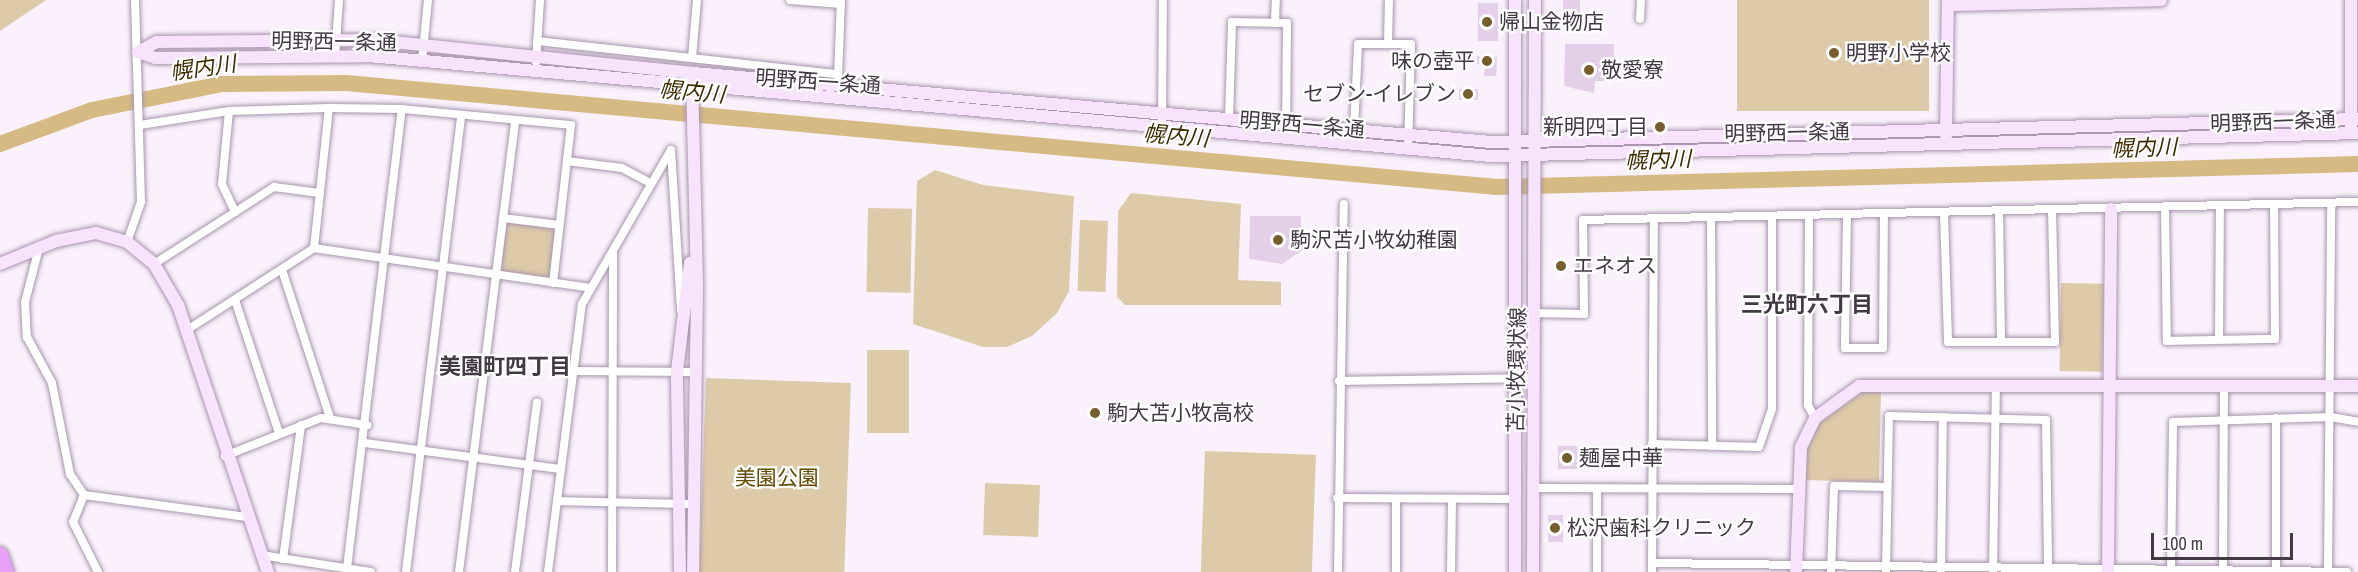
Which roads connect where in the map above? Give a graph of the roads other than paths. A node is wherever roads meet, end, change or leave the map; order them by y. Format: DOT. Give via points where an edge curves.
graph roads {
  1 [pos="135,0"];
  2 [pos="339,0"];
  3 [pos="428,0"];
  4 [pos="540,0"];
  5 [pos="697,0"];
  6 [pos="790,0"];
  7 [pos="1162,0"];
  8 [pos="1276,0"];
  9 [pos="1389,0"];
  10 [pos="1515,0"];
  11 [pos="1536,0"];
  12 [pos="1641,0"];
  13 [pos="2138,0"];
  14 [pos="2161,0"];
  15 [pos="2351,0"];
  16 [pos="2078,1"];
  17 [pos="841,2"];
  18 [pos="1948,2"];
  19 [pos="2018,2"];
  20 [pos="1641,19"];
  21 [pos="1275,22"];
  22 [pos="336,39"];
  23 [pos="537,41"];
  24 [pos="424,44"];
  25 [pos="1389,44"];
  26 [pos="138,52"];
  27 [pos="536,55"];
  28 [pos="335,57"];
  29 [pos="692,57"];
  30 [pos="422,61"];
  31 [pos="535,71"];
  32 [pos="838,78"];
  33 [pos="692,84"];
  34 [pos="837,98"];
  35 [pos="329,108"];
  36 [pos="402,109"];
  37 [pos="229,111"];
  38 [pos="1162,114"];
  39 [pos="461,115"];
  40 [pos="1229,119"];
  41 [pos="2354,119"];
  42 [pos="515,121"];
  43 [pos="140,125"];
  44 [pos="1286,125"];
  45 [pos="1162,128"];
  46 [pos="1354,130"];
  47 [pos="1946,130"];
  48 [pos="2354,133"];
  49 [pos="1409,134"];
  50 [pos="1537,137"];
  51 [pos="1286,138"];
  52 [pos="1518,138"];
  53 [pos="1946,143"];
  54 [pos="1408,149"];
  55 [pos="1536,153"];
  56 [pos="1518,154"];
  57 [pos="567,161"];
  58 [pos="650,183"];
  59 [pos="320,193"];
  60 [pos="2358,202"];
  61 [pos="2331,203"];
  62 [pos="1344,204"];
  63 [pos="2274,204"];
  64 [pos="2165,206"];
  65 [pos="2220,206"];
  66 [pos="2111,209"];
  67 [pos="2052,210"];
  68 [pos="1999,211"];
  69 [pos="235,212"];
  70 [pos="1944,213"];
  71 [pos="1884,214"];
  72 [pos="1846,215"];
  73 [pos="1809,216"];
  74 [pos="1772,217"];
  75 [pos="503,218"];
  76 [pos="1711,219"];
  77 [pos="1654,220"];
  78 [pos="560,225"];
  79 [pos="127,242"];
  80 [pos="39,248"];
  81 [pos="314,248"];
  82 [pos="692,250"];
  83 [pos="613,254"];
  84 [pos="388,258"];
  85 [pos="0,264"];
  86 [pos="154,264"];
  87 [pos="444,267"];
  88 [pos="282,270"];
  89 [pos="496,274"];
  90 [pos="554,282"];
  91 [pos="590,288"];
  92 [pos="235,300"];
  93 [pos="681,312"];
  94 [pos="1533,313"];
  95 [pos="187,330"];
  96 [pos="2219,339"];
  97 [pos="2001,341"];
  98 [pos="573,371"];
  99 [pos="677,371"];
  100 [pos="694,372"];
  101 [pos="613,373"];
  102 [pos="1516,378"];
  103 [pos="1532,378"];
  104 [pos="1339,381"];
  105 [pos="1996,384"];
  106 [pos="2111,385"];
  107 [pos="2331,385"];
  108 [pos="2224,386"];
  109 [pos="2358,386"];
  110 [pos="537,402"];
  111 [pos="1943,417"];
  112 [pos="2331,417"];
  113 [pos="330,418"];
  114 [pos="1815,418"];
  115 [pos="1994,418"];
  116 [pos="2276,418"];
  117 [pos="2224,420"];
  118 [pos="2358,422"];
  119 [pos="301,425"];
  120 [pos="367,425"];
  121 [pos="279,433"];
  122 [pos="365,444"];
  123 [pos="1653,444"];
  124 [pos="1712,446"];
  125 [pos="422,451"];
  126 [pos="225,456"];
  127 [pos="476,458"];
  128 [pos="528,466"];
  129 [pos="560,469"];
  130 [pos="1887,487"];
  131 [pos="1534,488"];
  132 [pos="1651,488"];
  133 [pos="1597,489"];
  134 [pos="1796,489"];
  135 [pos="84,495"];
  136 [pos="1337,498"];
  137 [pos="1396,499"];
  138 [pos="1452,499"];
  139 [pos="1516,499"];
  140 [pos="557,501"];
  141 [pos="612,503"];
  142 [pos="680,504"];
  143 [pos="694,504"];
  144 [pos="247,517"];
  145 [pos="0,554"];
  146 [pos="261,555"];
  147 [pos="283,559"];
  148 [pos="1652,567"];
  149 [pos="1886,567"];
  150 [pos="347,568"];
  151 [pos="1703,568"];
  152 [pos="1759,568"];
  153 [pos="1796,568"];
  154 [pos="1831,568"];
  155 [pos="1941,568"];
  156 [pos="1993,568"];
  157 [pos="2108,568"];
  158 [pos="2048,569"];
  159 [pos="2171,569"];
  160 [pos="2223,570"];
  161 [pos="2276,570"];
  162 [pos="2328,570"];
  163 [pos="6,572"];
  164 [pos="98,572"];
  165 [pos="268,572"];
  166 [pos="371,572"];
  167 [pos="406,572"];
  168 [pos="459,572"];
  169 [pos="515,572"];
  170 [pos="548,572"];
  171 [pos="612,572"];
  172 [pos="680,572"];
  173 [pos="693,572"];
  174 [pos="1338,572"];
  175 [pos="1396,572"];
  176 [pos="1451,572"];
  177 [pos="1515,572"];
  178 [pos="1533,572"];
  179 [pos="1597,572"];
  180 [pos="2347,572"];
  1 -- 26 [label="street"];
  2 -- 22 [label="street"];
  3 -- 24 [label="street"];
  4 -- 23 [label="street"];
  5 -- 29 [label="street"];
  6 -- 17 [label="street"];
  7 -- 38 [label="street"];
  8 -- 21 [label="street"];
  9 -- 25 [label="street"];
  10 -- 52 [label="street, 苫小牧環状線"];
  11 -- 50 [label="street, 苫小牧環状線"];
  12 -- 20 [label="street"];
  13 -- 14 [label="street"];
  13 -- 16 [label="street"];
  15 -- 41 [label="street"];
  16 -- 19 [label="street"];
  17 -- 32 [label="street"];
  18 -- 19 [label="street"];
  18 -- 47 [label="street"];
  21 -- 40 [label="street" via="1232,22"];
  21 -- 44 [label="street" via="1287,23"];
  22 -- 24 [label="street, 明野西一条通"];
  22 -- 26 [label="street, 明野西一条通" via="157,42"];
  22 -- 28 [label="street"];
  23 -- 27 [label="street"];
  23 -- 29 [label="street"];
  24 -- 27 [label="street, 明野西一条通"];
  24 -- 30 [label="street"];
  25 -- 46 [label="street" via="1358,44"];
  25 -- 49 [label="street" via="1412,44"];
  26 -- 28 [label="street, 明野西一条通" via="155,58"];
  26 -- 43 [label="street"];
  27 -- 31 [label="street"];
  27 -- 33 [label="street, 明野西一条通"];
  28 -- 30 [label="street, 明野西一条通"];
  29 -- 32 [label="street"];
  30 -- 31 [label="street, 明野西一条通"];
  31 -- 33 [label="street, 明野西一条通"];
  32 -- 33 [label="street, 明野西一条通"];
  32 -- 34 [label="street"];
  32 -- 38 [label="street, 明野西一条通"];
  33 -- 34 [label="street, 明野西一条通"];
  33 -- 82 [label="street"];
  34 -- 45 [label="street, 明野西一条通"];
  35 -- 36 [label="street"];
  35 -- 37 [label="street"];
  35 -- 59 [label="street"];
  36 -- 39 [label="street"];
  36 -- 84 [label="street"];
  37 -- 43 [label="street"];
  37 -- 69 [label="street" via="222,184"];
  38 -- 40 [label="street, 明野西一条通"];
  38 -- 45 [label="street"];
  39 -- 42 [label="street"];
  39 -- 87 [label="street"];
  40 -- 44 [label="street, 明野西一条通"];
  41 -- 47 [label="street, 明野西一条通"];
  41 -- 48 [label="street"];
  42 -- 57 [label="street" via="571,126"];
  42 -- 75 [label="street"];
  43 -- 79 [label="street" via="141,202"];
  44 -- 46 [label="street, 明野西一条通"];
  44 -- 51 [label="street"];
  45 -- 51 [label="street, 明野西一条通"];
  46 -- 49 [label="street, 明野西一条通"];
  47 -- 50 [label="street, 明野西一条通"];
  47 -- 53 [label="street"];
  48 -- 53 [label="street, 明野西一条通"];
  49 -- 52 [label="street, 明野西一条通" via="1492,142"];
  49 -- 54 [label="street"];
  50 -- 52 [label="street, 明野西一条通"];
  50 -- 55 [label="street, 苫小牧環状線"];
  51 -- 54 [label="street, 明野西一条通"];
  52 -- 56 [label="street, 苫小牧環状線"];
  53 -- 55 [label="street, 明野西一条通"];
  54 -- 56 [label="street, 明野西一条通"];
  55 -- 56 [label="street, 明野西一条通"];
  55 -- 94 [label="street, 苫小牧環状線"];
  56 -- 102 [label="street, 苫小牧環状線"];
  57 -- 58 [label="street" via="622,168"];
  57 -- 78 [label="street"];
  58 -- 83 [label="street"];
  58 -- 93 [label="street" via="671,150"];
  59 -- 69 [label="street" via="274,187"];
  59 -- 81 [label="street"];
  60 -- 61 [label="street"];
  61 -- 63 [label="street"];
  61 -- 107 [label="street"];
  62 -- 104 [label="street"];
  63 -- 65 [label="street"];
  63 -- 96 [label="street" via="2275,339"];
  64 -- 65 [label="street"];
  64 -- 66 [label="street"];
  64 -- 96 [label="street" via="2167,340"];
  65 -- 96 [label="street"];
  66 -- 67 [label="street"];
  66 -- 106 [label="street"];
  67 -- 68 [label="street"];
  67 -- 97 [label="street" via="2055,342"];
  68 -- 70 [label="street"];
  68 -- 97 [label="street"];
  69 -- 86 [label="street"];
  70 -- 71 [label="street"];
  70 -- 97 [label="street" via="1947,342"];
  71 -- 72 [label="street"];
  71 -- 72 [label="street" via="1883,348 1845,348"];
  72 -- 73 [label="street"];
  73 -- 74 [label="street"];
  73 -- 114 [label="street" via="1808,405"];
  74 -- 76 [label="street"];
  74 -- 124 [label="street" via="1772,409 1759,447"];
  75 -- 78 [label="street"];
  75 -- 89 [label="street"];
  76 -- 77 [label="street"];
  76 -- 124 [label="street"];
  77 -- 94 [label="street" via="1583,220 1584,314"];
  77 -- 123 [label="street"];
  78 -- 90 [label="street"];
  79 -- 80 [label="street" via="96,233"];
  79 -- 86 [label="street"];
  80 -- 85 [label="street"];
  80 -- 135 [label="street" via="25,303 27,337 52,383 70,474"];
  81 -- 84 [label="street"];
  81 -- 88 [label="street"];
  82 -- 93 [label="street"];
  82 -- 100 [label="street" via="697,288"];
  83 -- 91 [label="street"];
  83 -- 101 [label="street"];
  84 -- 87 [label="street"];
  84 -- 120 [label="street"];
  86 -- 95 [label="street"];
  87 -- 89 [label="street"];
  87 -- 125 [label="street"];
  88 -- 92 [label="street"];
  88 -- 113 [label="street"];
  89 -- 90 [label="street"];
  89 -- 127 [label="street"];
  90 -- 91 [label="street"];
  91 -- 98 [label="street" via="582,304"];
  92 -- 95 [label="street"];
  92 -- 121 [label="street"];
  93 -- 99 [label="street"];
  94 -- 103 [label="street, 苫小牧環状線"];
  95 -- 126 [label="street"];
  98 -- 101 [label="street"];
  98 -- 129 [label="street"];
  99 -- 100 [label="street"];
  99 -- 101 [label="street"];
  99 -- 142 [label="street"];
  100 -- 143 [label="street"];
  101 -- 141 [label="street"];
  102 -- 103 [label="street"];
  102 -- 104 [label="street"];
  102 -- 139 [label="street, 苫小牧環状線"];
  103 -- 131 [label="street, 苫小牧環状線"];
  104 -- 136 [label="street"];
  105 -- 106 [label="street"];
  105 -- 114 [label="street" via="1859,386"];
  105 -- 115 [label="street"];
  106 -- 108 [label="street"];
  106 -- 157 [label="street"];
  107 -- 108 [label="street"];
  107 -- 109 [label="street"];
  107 -- 112 [label="street"];
  108 -- 117 [label="street"];
  110 -- 128 [label="street"];
  111 -- 115 [label="street"];
  111 -- 130 [label="street" via="1889,416"];
  111 -- 155 [label="street"];
  112 -- 116 [label="street"];
  112 -- 118 [label="street"];
  112 -- 162 [label="street"];
  113 -- 119 [label="street"];
  113 -- 120 [label="street"];
  114 -- 134 [label="street" via="1801,447"];
  115 -- 156 [label="street"];
  115 -- 158 [label="street" via="2046,420"];
  116 -- 117 [label="street"];
  116 -- 161 [label="street"];
  117 -- 159 [label="street" via="2173,422"];
  117 -- 160 [label="street"];
  119 -- 121 [label="street"];
  119 -- 147 [label="street"];
  120 -- 122 [label="street"];
  121 -- 126 [label="street"];
  122 -- 125 [label="street"];
  122 -- 150 [label="street"];
  123 -- 124 [label="street"];
  123 -- 132 [label="street"];
  125 -- 127 [label="street"];
  125 -- 167 [label="street"];
  126 -- 144 [label="street"];
  127 -- 128 [label="street"];
  127 -- 168 [label="street"];
  128 -- 129 [label="street"];
  128 -- 169 [label="street"];
  129 -- 140 [label="street"];
  130 -- 149 [label="street"];
  130 -- 154 [label="street" via="1834,486"];
  131 -- 133 [label="street"];
  131 -- 178 [label="street, 苫小牧環状線"];
  132 -- 133 [label="street"];
  132 -- 134 [label="street"];
  132 -- 148 [label="street"];
  133 -- 179 [label="street"];
  134 -- 153 [label="street"];
  135 -- 144 [label="street"];
  135 -- 164 [label="street" via="73,522"];
  136 -- 137 [label="street"];
  136 -- 174 [label="street"];
  137 -- 138 [label="street"];
  137 -- 175 [label="street"];
  138 -- 139 [label="street"];
  138 -- 176 [label="street"];
  139 -- 177 [label="street, 苫小牧環状線"];
  140 -- 141 [label="street"];
  140 -- 170 [label="street"];
  141 -- 142 [label="street"];
  141 -- 171 [label="street"];
  142 -- 143 [label="street"];
  142 -- 172 [label="street"];
  143 -- 173 [label="street"];
  144 -- 146 [label="street"];
  145 -- 163 [label="highway"];
  146 -- 147 [label="street"];
  146 -- 165 [label="street"];
  147 -- 150 [label="street"];
  148 -- 151 [label="street"];
  149 -- 154 [label="street"];
  149 -- 155 [label="street"];
  150 -- 166 [label="street"];
  151 -- 152 [label="street"];
  152 -- 153 [label="street"];
  153 -- 154 [label="street"];
  155 -- 156 [label="street"];
  156 -- 158 [label="street"];
  157 -- 158 [label="street"];
  157 -- 159 [label="street"];
  159 -- 160 [label="street"];
  160 -- 161 [label="street"];
  161 -- 162 [label="street"];
  162 -- 180 [label="street"];
}
